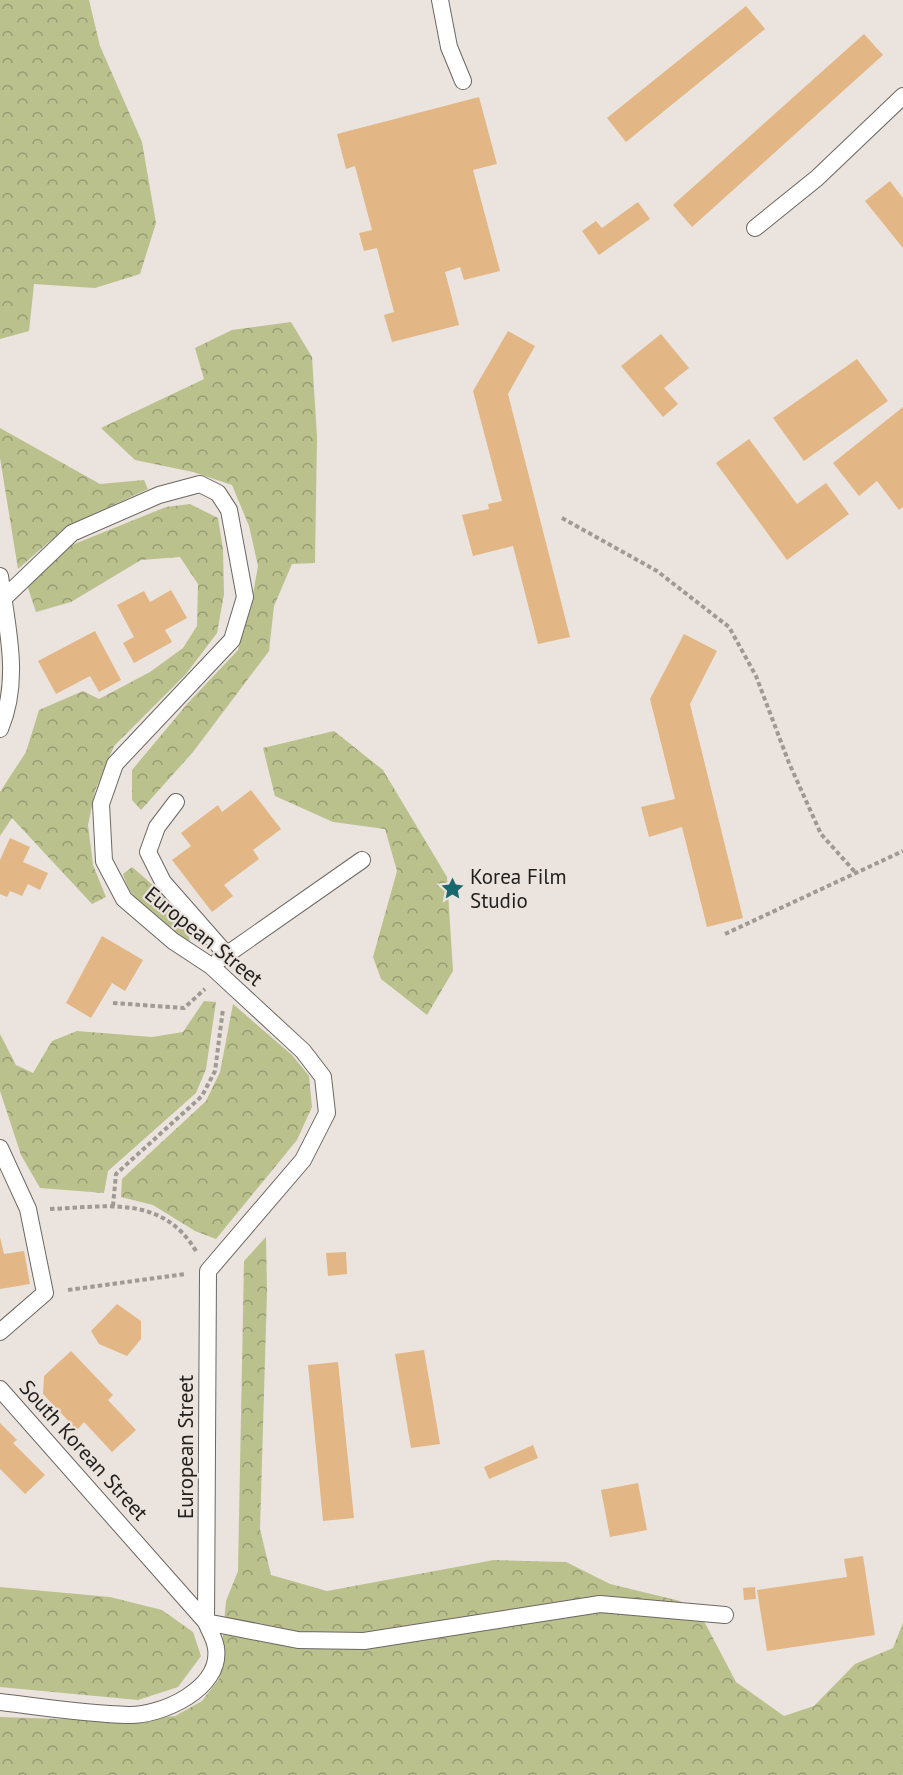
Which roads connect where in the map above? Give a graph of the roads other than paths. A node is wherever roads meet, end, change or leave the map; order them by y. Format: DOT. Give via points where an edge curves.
graph roads {
  1 [pos="440,0"];
  2 [pos="463,81"];
  3 [pos="903,96"];
  4 [pos="755,228"];
  5 [pos="0,576"];
  6 [pos="3,599"];
  7 [pos="6,647"];
  8 [pos="0,729"];
  9 [pos="176,802"];
  10 [pos="362,860"];
  11 [pos="227,955"];
  12 [pos="211,966"];
  13 [pos="0,1148"];
  14 [pos="0,1332"];
  15 [pos="0,1389"];
  16 [pos="725,1615"];
  17 [pos="206,1622"];
  18 [pos="0,1702"];
  1 -- 2 [label="lane" via="449,47"];
  3 -- 4 [label="lane" via="817,178"];
  5 -- 6 [label="lane"];
  6 -- 7 [label="lane"];
  6 -- 12 [label="lane, European Street" via="72,533 159,495 200,484 218,493 229,510 245,597 232,640 115,764 101,804 104,861 124,899 173,942"];
  7 -- 8 [label="lane" via="9,708"];
  9 -- 11 [label="lane" via="157,827 148,852 163,882"];
  10 -- 11 [label="lane"];
  11 -- 12 [label="lane"];
  12 -- 17 [label="lane, European Street" via="303,1051 322,1077 327,1113 303,1160 208,1271"];
  13 -- 14 [label="lane" via="28,1209 45,1293"];
  15 -- 17 [label="lane, South Korean Street"];
  16 -- 17 [label="lane" via="600,1604 364,1641 298,1640"];
  17 -- 18 [label="lane" via="216,1649 211,1674 193,1695 164,1708 130,1716"];
}
